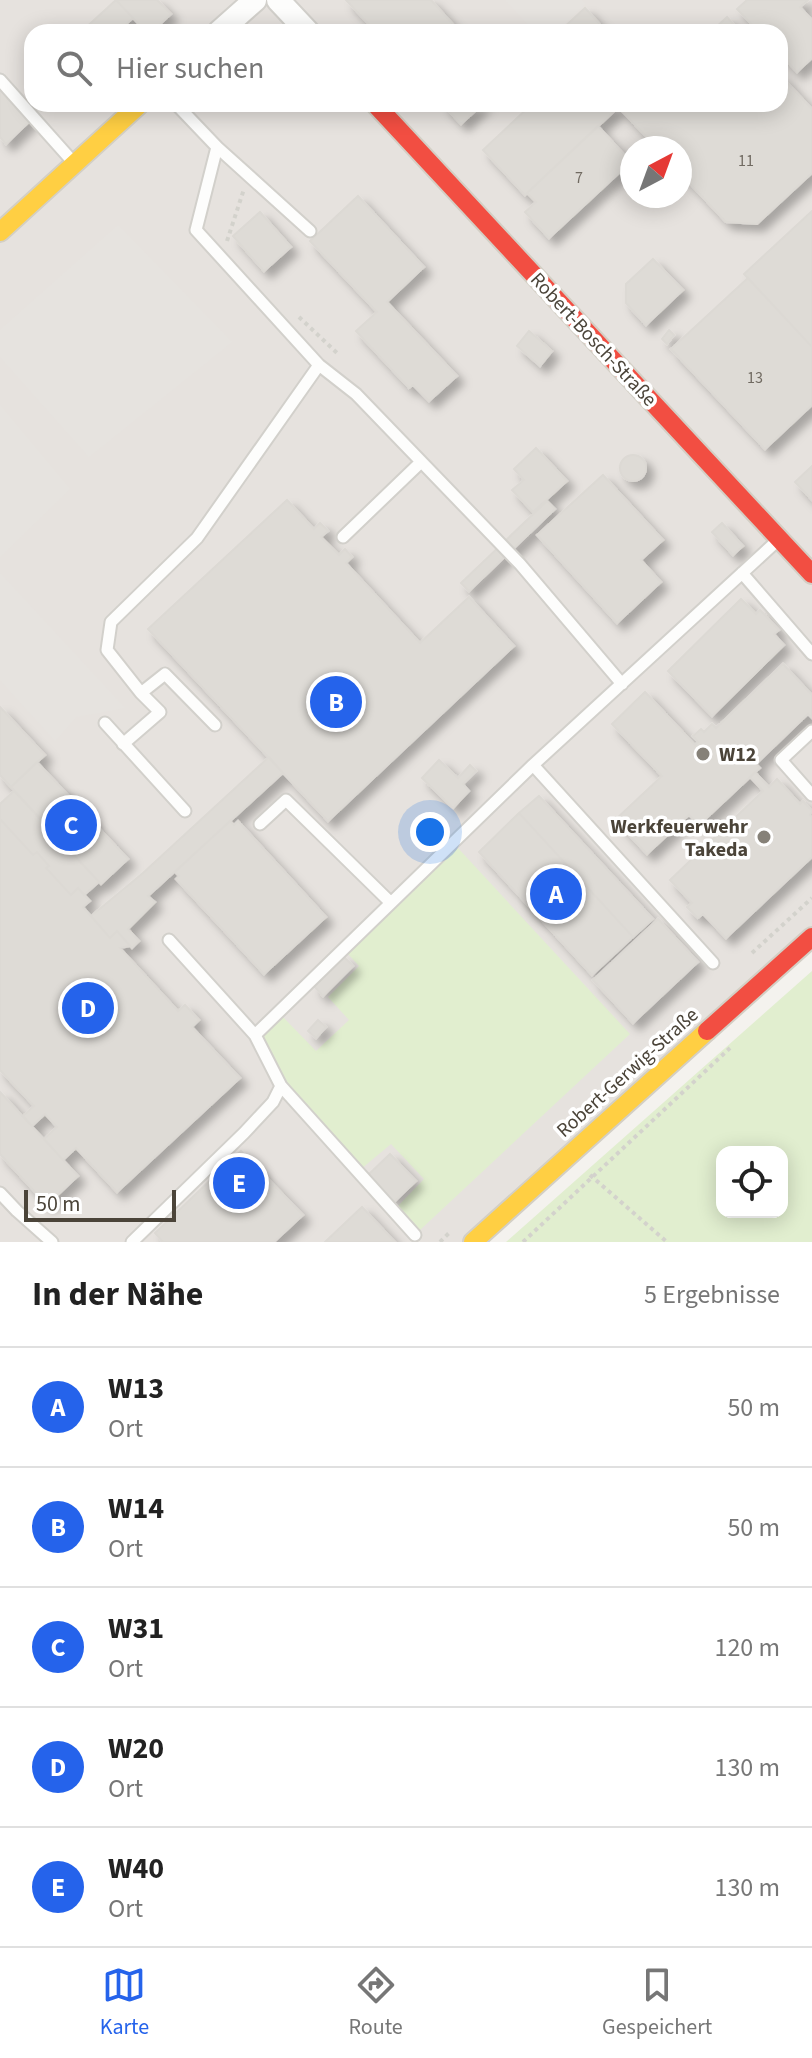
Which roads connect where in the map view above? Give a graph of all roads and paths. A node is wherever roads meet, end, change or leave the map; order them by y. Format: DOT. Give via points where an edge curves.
graph roads {
  1 [pos="255,0"];
  2 [pos="278,0"];
  3 [pos="228,24"];
  4 [pos="300,24"];
  5 [pos="0,80"];
  6 [pos="24,107"];
  7 [pos="29,112"];
  8 [pos="131,112"];
  9 [pos="184,112"];
  10 [pos="382,112"];
  11 [pos="217,147"];
  12 [pos="75,163"];
  13 [pos="249,175"];
  14 [pos="310,231"];
  15 [pos="0,232"];
  16 [pos="227,242"];
  17 [pos="297,316"];
  18 [pos="337,353"];
  19 [pos="319,365"];
  20 [pos="421,462"];
  21 [pos="343,537"];
  22 [pos="780,538"];
  23 [pos="742,573"];
  24 [pos="812,574"];
  25 [pos="812,654"];
  26 [pos="622,684"];
  27 [pos="141,693"];
  28 [pos="105,723"];
  29 [pos="215,725"];
  30 [pos="812,731"];
  31 [pos="123,744"];
  32 [pos="533,765"];
  33 [pos="812,795"];
  34 [pos="185,811"];
  35 [pos="260,824"];
  36 [pos="391,903"];
  37 [pos="812,937"];
  38 [pos="169,940"];
  39 [pos="713,963"];
  40 [pos="255,1035"];
  41 [pos="732,1046"];
  42 [pos="281,1086"];
  43 [pos="567,1156"];
  44 [pos="592,1177"];
  45 [pos="0,1193"];
  46 [pos="415,1235"];
  47 [pos="52,1242"];
  48 [pos="132,1242"];
  49 [pos="473,1242"];
  50 [pos="523,1242"];
  51 [pos="667,1242"];
  1 -- 3 [label="street"];
  2 -- 4 [label="street"];
  5 -- 6 [label="lane"];
  7 -- 12 [label="lane"];
  8 -- 12 [label="street"];
  9 -- 11 [label="lane"];
  10 -- 22 [label="street, Robert-Bosch-Straße"];
  11 -- 13 [label="lane"];
  11 -- 19 [label="lane" via="196,230"];
  12 -- 15 [label="street"];
  13 -- 14 [label="lane"];
  13 -- 16 [label="path"];
  17 -- 18 [label="path"];
  19 -- 20 [label="lane" via="356,394"];
  19 -- 27 [label="lane" via="197,538 111,622 107,650"];
  20 -- 21 [label="lane"];
  20 -- 26 [label="lane" via="520,564"];
  22 -- 23 [label="lane"];
  22 -- 24 [label="street, Robert-Bosch-Straße"];
  23 -- 25 [label="lane"];
  23 -- 26 [label="lane"];
  26 -- 32 [label="lane"];
  27 -- 29 [label="lane" via="165,674"];
  27 -- 31 [label="lane" via="160,712"];
  28 -- 31 [label="lane"];
  30 -- 33 [label="lane" via="781,760"];
  31 -- 34 [label="lane"];
  32 -- 36 [label="lane"];
  32 -- 39 [label="lane"];
  35 -- 36 [label="lane" via="286,800"];
  36 -- 40 [label="lane"];
  37 -- 43 [label="street, Robert-Gerwig-Straße"];
  38 -- 40 [label="lane"];
  40 -- 42 [label="lane"];
  41 -- 44 [label="path"];
  42 -- 46 [label="lane"];
  42 -- 48 [label="lane" via="244,1133"];
  43 -- 44 [label="path"];
  43 -- 49 [label="street, Robert-Gerwig-Straße"];
  44 -- 50 [label="path"];
  44 -- 51 [label="path"];
  45 -- 47 [label="lane"];
}
